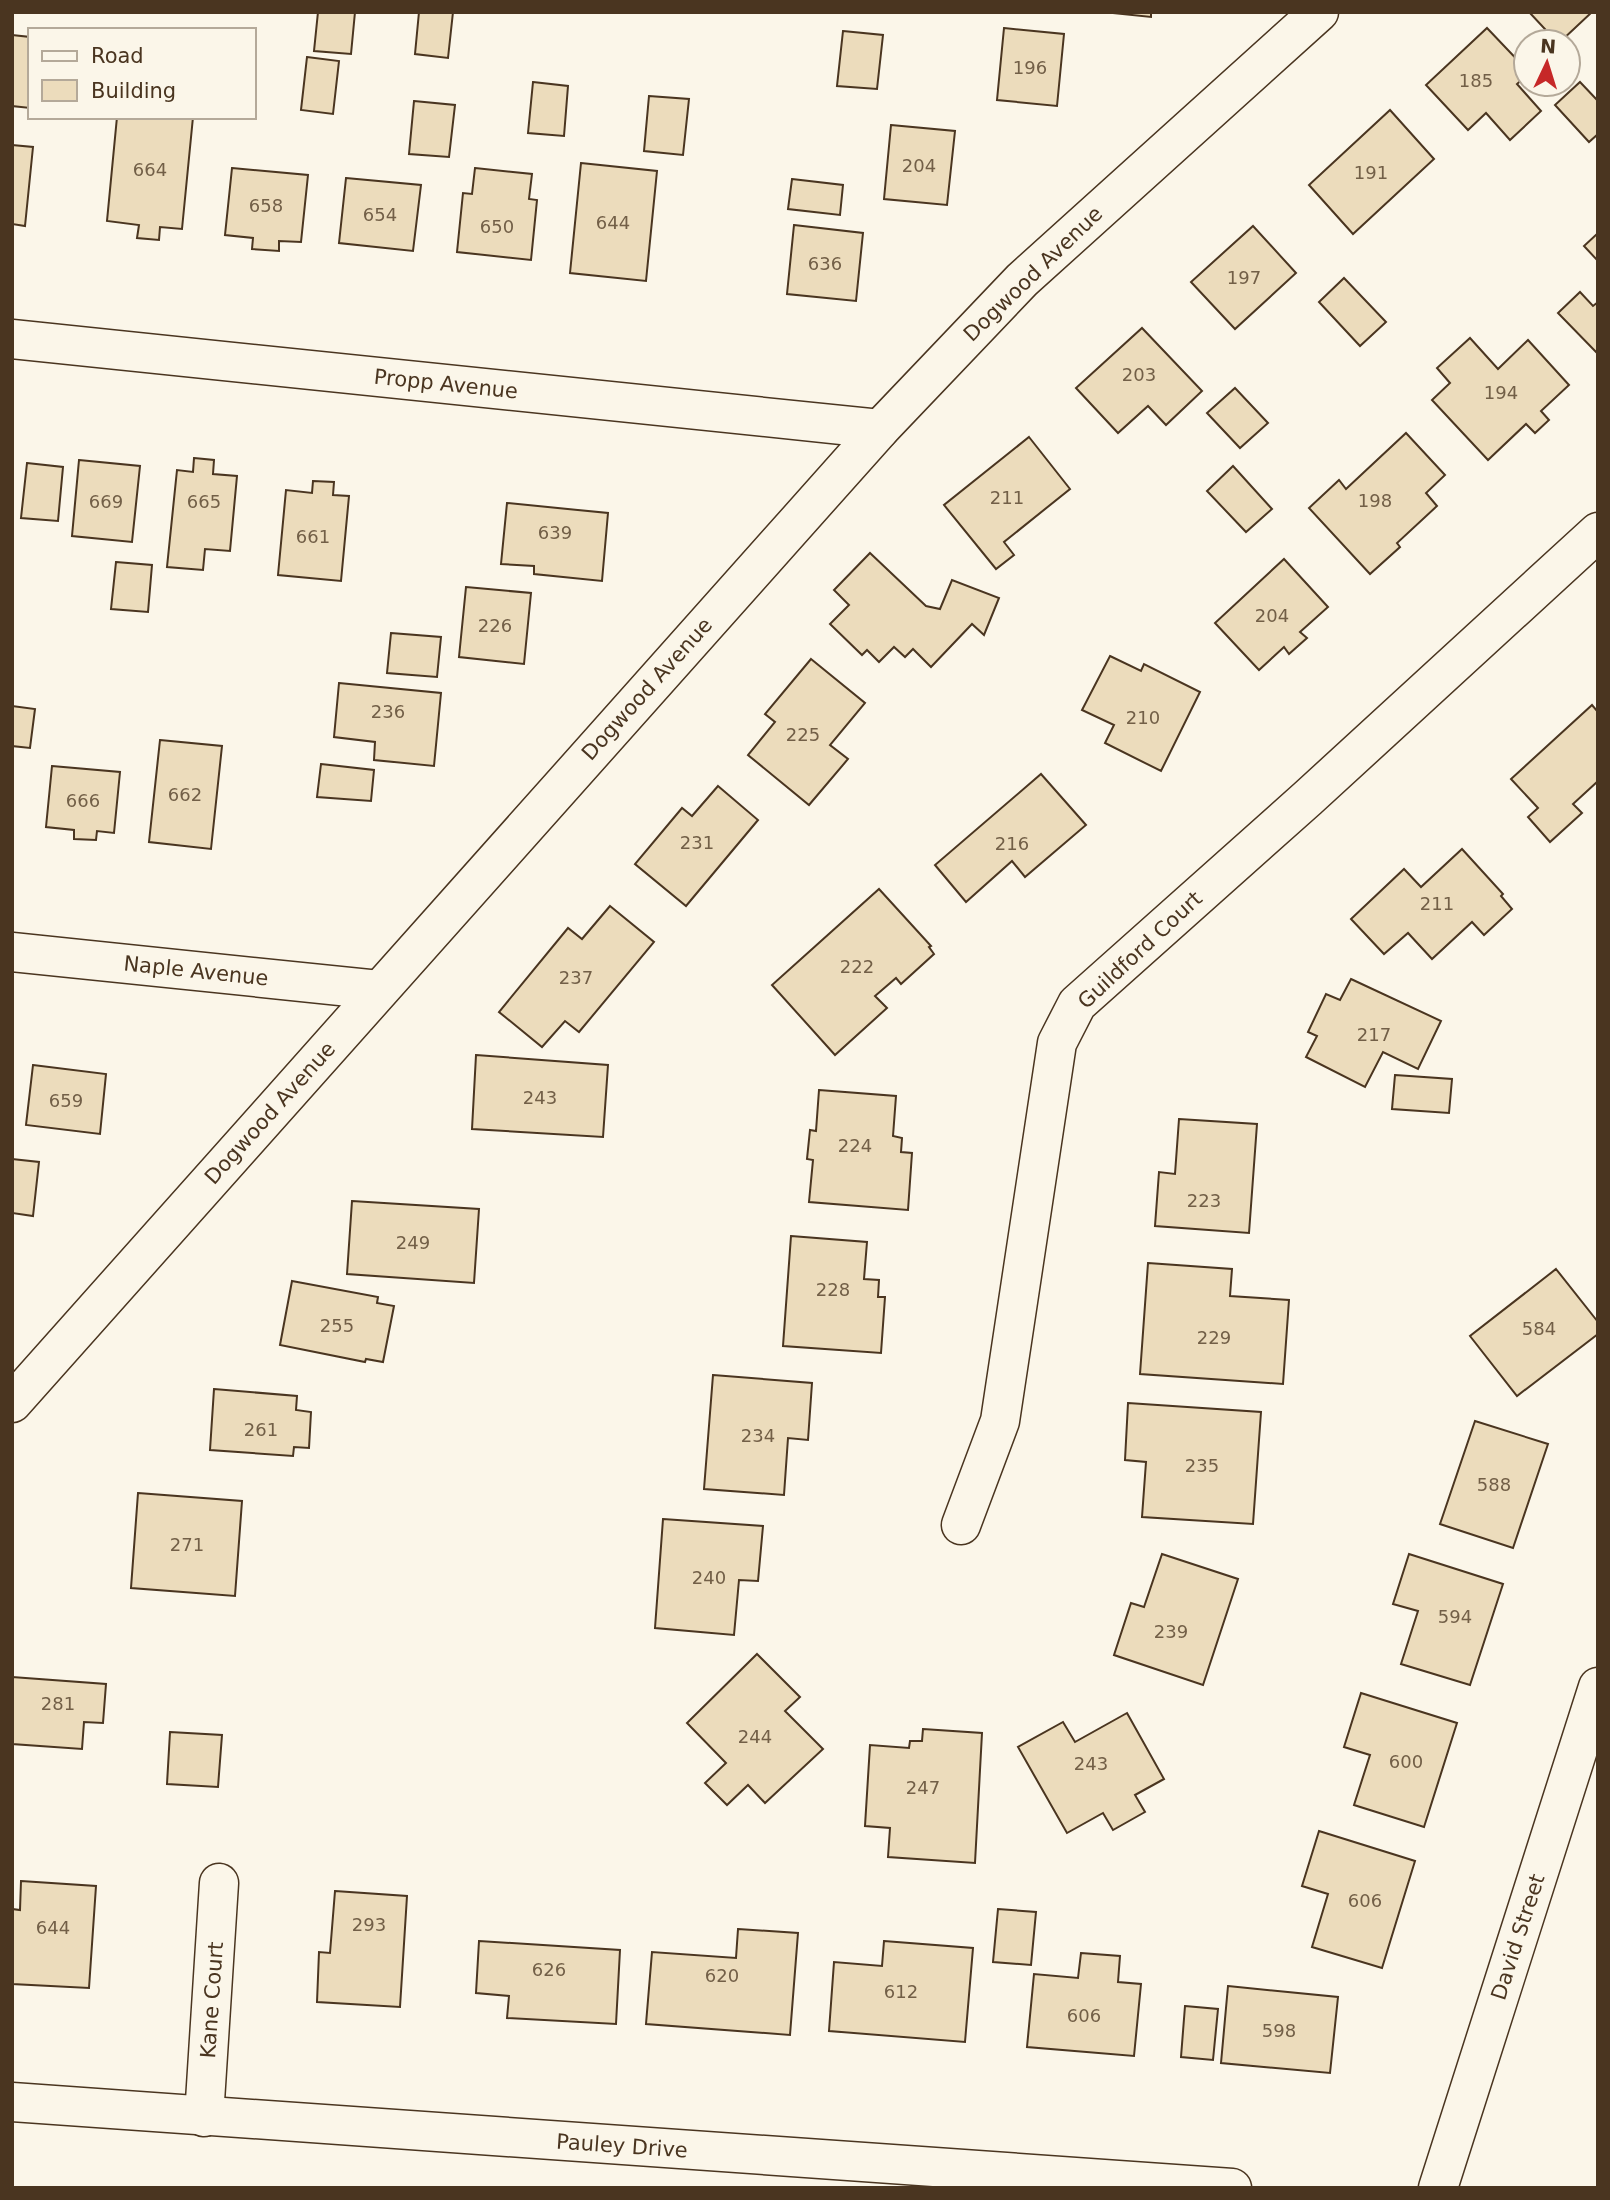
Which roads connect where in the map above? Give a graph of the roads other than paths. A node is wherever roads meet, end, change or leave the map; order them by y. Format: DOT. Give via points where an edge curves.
graph roads {
  1 [pos="1319,12"];
  2 [pos="12,340"];
  3 [pos="880,429"];
  4 [pos="1598,532"];
  5 [pos="12,952"];
  6 [pos="379,990"];
  7 [pos="12,1403"];
  8 [pos="961,1525"];
  9 [pos="1598,1687"];
  10 [pos="219,1883"];
  11 [pos="12,2102"];
  12 [pos="204,2117"];
  13 [pos="1232,2188"];
  14 [pos="1438,2188"];
  1 -- 3 [label="street, Dogwood Avenue" via="1021,280"];
  2 -- 3 [label="street, Propp Avenue"];
  3 -- 6 [label="street, Dogwood Avenue"];
  4 -- 8 [label="street, Guildford Court" via="1077,1004 1057,1043 1000,1421"];
  5 -- 6 [label="street, Naple Avenue"];
  6 -- 7 [label="street, Dogwood Avenue"];
  9 -- 14 [label="street, David Street"];
  10 -- 12 [label="street, Kane Court"];
  11 -- 12 [label="street, Pauley Drive"];
  12 -- 13 [label="street, Pauley Drive"];
}
